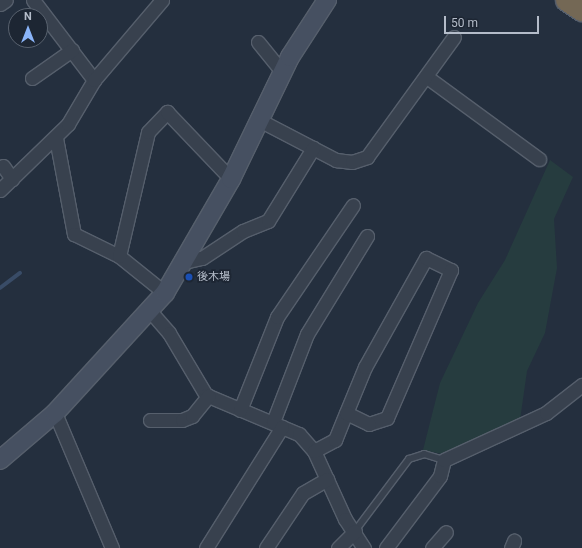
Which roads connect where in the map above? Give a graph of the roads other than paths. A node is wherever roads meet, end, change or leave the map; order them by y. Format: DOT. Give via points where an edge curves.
graph roads {
  1 [pos="6,0"];
  2 [pos="32,0"];
  3 [pos="162,0"];
  4 [pos="327,0"];
  5 [pos="567,0"];
  6 [pos="0,4"];
  7 [pos="582,10"];
  8 [pos="454,37"];
  9 [pos="258,42"];
  10 [pos="72,50"];
  11 [pos="282,72"];
  12 [pos="427,77"];
  13 [pos="32,78"];
  14 [pos="94,80"];
  15 [pos="261,121"];
  16 [pos="56,138"];
  17 [pos="313,148"];
  18 [pos="539,159"];
  19 [pos="3,166"];
  20 [pos="12,179"];
  21 [pos="231,179"];
  22 [pos="0,190"];
  23 [pos="353,205"];
  24 [pos="367,236"];
  25 [pos="119,256"];
  26 [pos="184,262"];
  27 [pos="165,293"];
  28 [pos="150,311"];
  29 [pos="582,385"];
  30 [pos="208,396"];
  31 [pos="240,410"];
  32 [pos="55,413"];
  33 [pos="346,413"];
  34 [pos="150,420"];
  35 [pos="278,424"];
  36 [pos="314,451"];
  37 [pos="0,460"];
  38 [pos="444,460"];
  39 [pos="327,479"];
  40 [pos="355,531"];
  41 [pos="446,532"];
  42 [pos="112,548"];
  43 [pos="206,548"];
  44 [pos="266,548"];
  45 [pos="338,548"];
  46 [pos="364,548"];
  47 [pos="386,548"];
  48 [pos="432,548"];
  1 -- 6 [label="street"];
  2 -- 10 [label="street"];
  3 -- 14 [label="street"];
  4 -- 11 [label="street"];
  5 -- 7 [label="highway"];
  8 -- 12 [label="street"];
  9 -- 11 [label="street"];
  10 -- 13 [label="street"];
  10 -- 14 [label="street"];
  11 -- 15 [label="street"];
  12 -- 17 [label="street" via="367,157 352,162 336,160"];
  12 -- 18 [label="street"];
  14 -- 16 [label="street" via="79,109"];
  15 -- 17 [label="street"];
  15 -- 21 [label="street"];
  16 -- 20 [label="street"];
  16 -- 25 [label="street" via="74,234"];
  17 -- 26 [label="street" via="268,221 243,231 202,258"];
  19 -- 20 [label="street"];
  20 -- 22 [label="street"];
  21 -- 25 [label="street" via="167,112 148,132"];
  21 -- 26 [label="street"];
  23 -- 31 [label="street" via="277,317"];
  24 -- 35 [label="street" via="307,334"];
  25 -- 27 [label="street"];
  26 -- 27 [label="street"];
  27 -- 28 [label="street"];
  28 -- 30 [label="street" via="169,333"];
  28 -- 32 [label="street"];
  29 -- 38 [label="street" via="546,413"];
  30 -- 31 [label="street"];
  30 -- 34 [label="street" via="192,416 182,420"];
  31 -- 35 [label="street"];
  32 -- 37 [label="street"];
  32 -- 42 [label="street"];
  33 -- 33 [label="street" via="365,367 426,258 450,270 387,418 369,424"];
  33 -- 36 [label="street" via="335,440"];
  35 -- 36 [label="street" via="299,434"];
  35 -- 43 [label="street"];
  36 -- 39 [label="street"];
  38 -- 40 [label="lane" via="424,454 409,459"];
  38 -- 47 [label="street" via="440,476"];
  39 -- 40 [label="street" via="345,519"];
  39 -- 44 [label="street" via="303,493"];
  40 -- 45 [label="street"];
  40 -- 46 [label="street"];
  41 -- 48 [label="street"];
}
